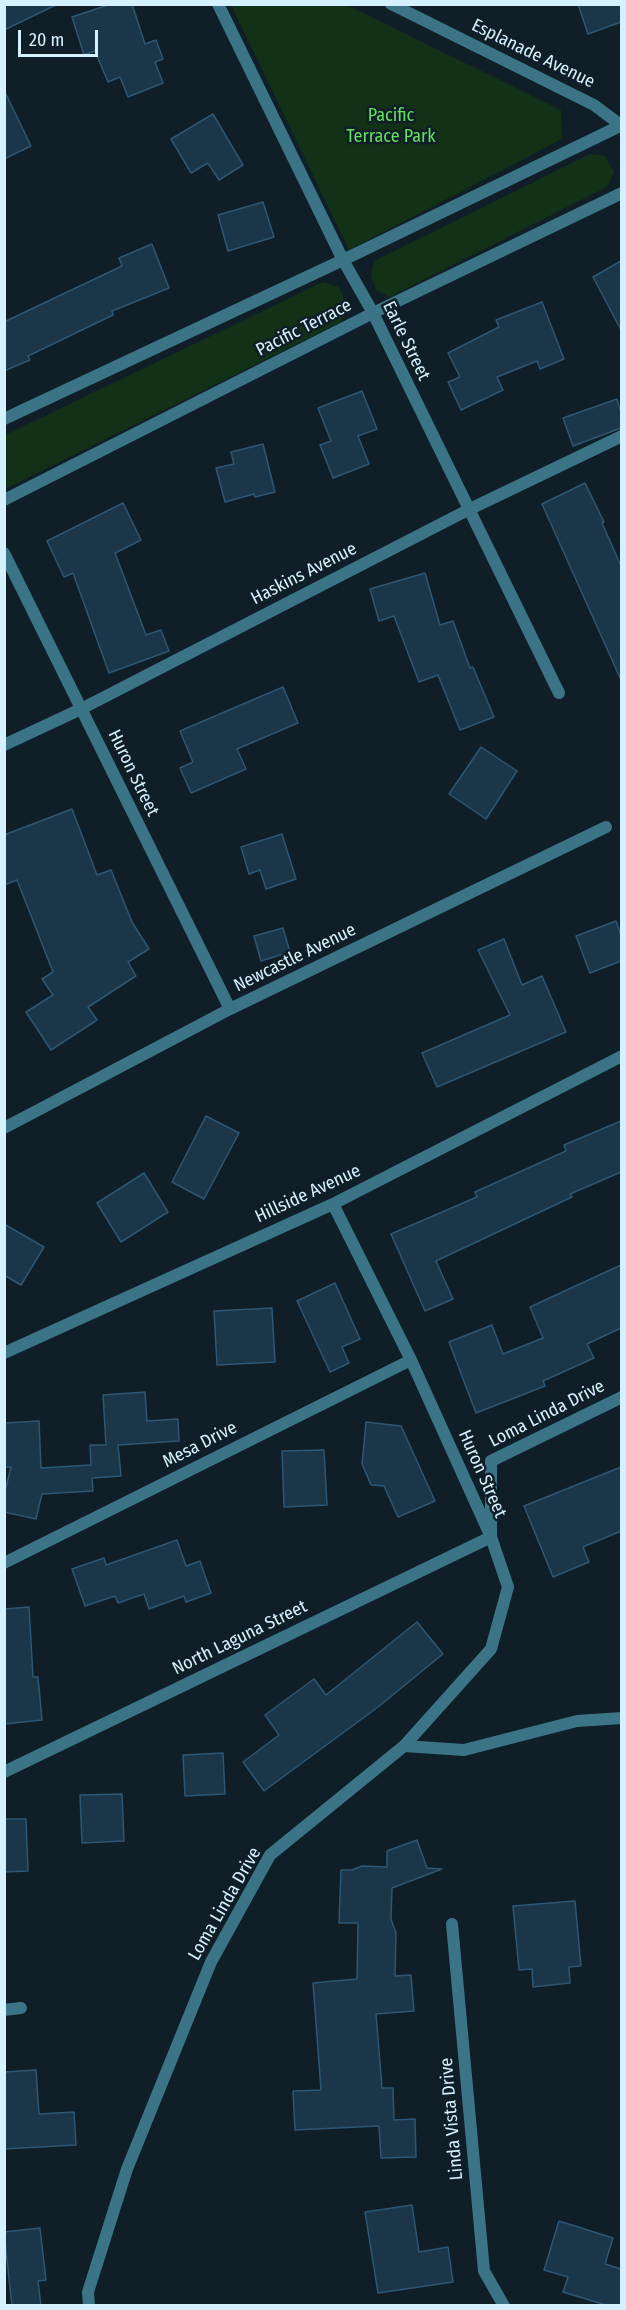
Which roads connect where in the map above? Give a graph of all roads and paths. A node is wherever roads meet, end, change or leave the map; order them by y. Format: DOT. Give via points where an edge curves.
graph roads {
  1 [pos="218,4"];
  2 [pos="392,4"];
  3 [pos="621,125"];
  4 [pos="621,193"];
  5 [pos="343,260"];
  6 [pos="373,313"];
  7 [pos="4,418"];
  8 [pos="621,436"];
  9 [pos="4,500"];
  10 [pos="468,510"];
  11 [pos="4,554"];
  12 [pos="560,693"];
  13 [pos="81,709"];
  14 [pos="4,745"];
  15 [pos="606,827"];
  16 [pos="230,1009"];
  17 [pos="621,1056"];
  18 [pos="4,1128"];
  19 [pos="333,1204"];
  20 [pos="4,1353"];
  21 [pos="411,1360"];
  22 [pos="621,1397"];
  23 [pos="491,1537"];
  24 [pos="4,1563"];
  25 [pos="621,1718"];
  26 [pos="404,1746"];
  27 [pos="4,1772"];
  28 [pos="452,1924"];
  29 [pos="21,2008"];
  30 [pos="4,2010"];
  31 [pos="89,2306"];
  32 [pos="504,2306"];
  1 -- 5 [label="street, Earle Street"];
  2 -- 3 [label="street, Esplanade Avenue" via="594,105"];
  3 -- 5 [label="street"];
  4 -- 6 [label="street, Pacific Terrace"];
  5 -- 6 [label="street, Earle Street"];
  5 -- 7 [label="street"];
  6 -- 9 [label="street, Pacific Terrace"];
  6 -- 10 [label="street, Earle Street"];
  8 -- 10 [label="street, Haskins Avenue"];
  10 -- 12 [label="street, Earle Street"];
  10 -- 13 [label="street, Haskins Avenue"];
  11 -- 13 [label="street, Huron Street"];
  13 -- 14 [label="street, Haskins Avenue"];
  13 -- 16 [label="street, Huron Street"];
  15 -- 16 [label="street, Newcastle Avenue"];
  16 -- 18 [label="street, Newcastle Avenue"];
  17 -- 19 [label="street, Hillside Avenue"];
  19 -- 20 [label="street, Hillside Avenue"];
  19 -- 21 [label="street, Huron Street"];
  21 -- 23 [label="street, Huron Street"];
  21 -- 24 [label="street, Mesa Drive"];
  22 -- 23 [label="street, Loma Linda Drive" via="491,1461"];
  23 -- 26 [label="street, Huron Street" via="508,1587 491,1649"];
  23 -- 27 [label="street, North Laguna Street"];
  25 -- 26 [label="street" via="577,1721 464,1750"];
  26 -- 31 [label="street, Loma Linda Drive" via="270,1855 211,1962 127,2169 88,2292"];
  28 -- 32 [label="street, Linda Vista Drive" via="484,2271"];
  29 -- 30 [label="street"];
}
